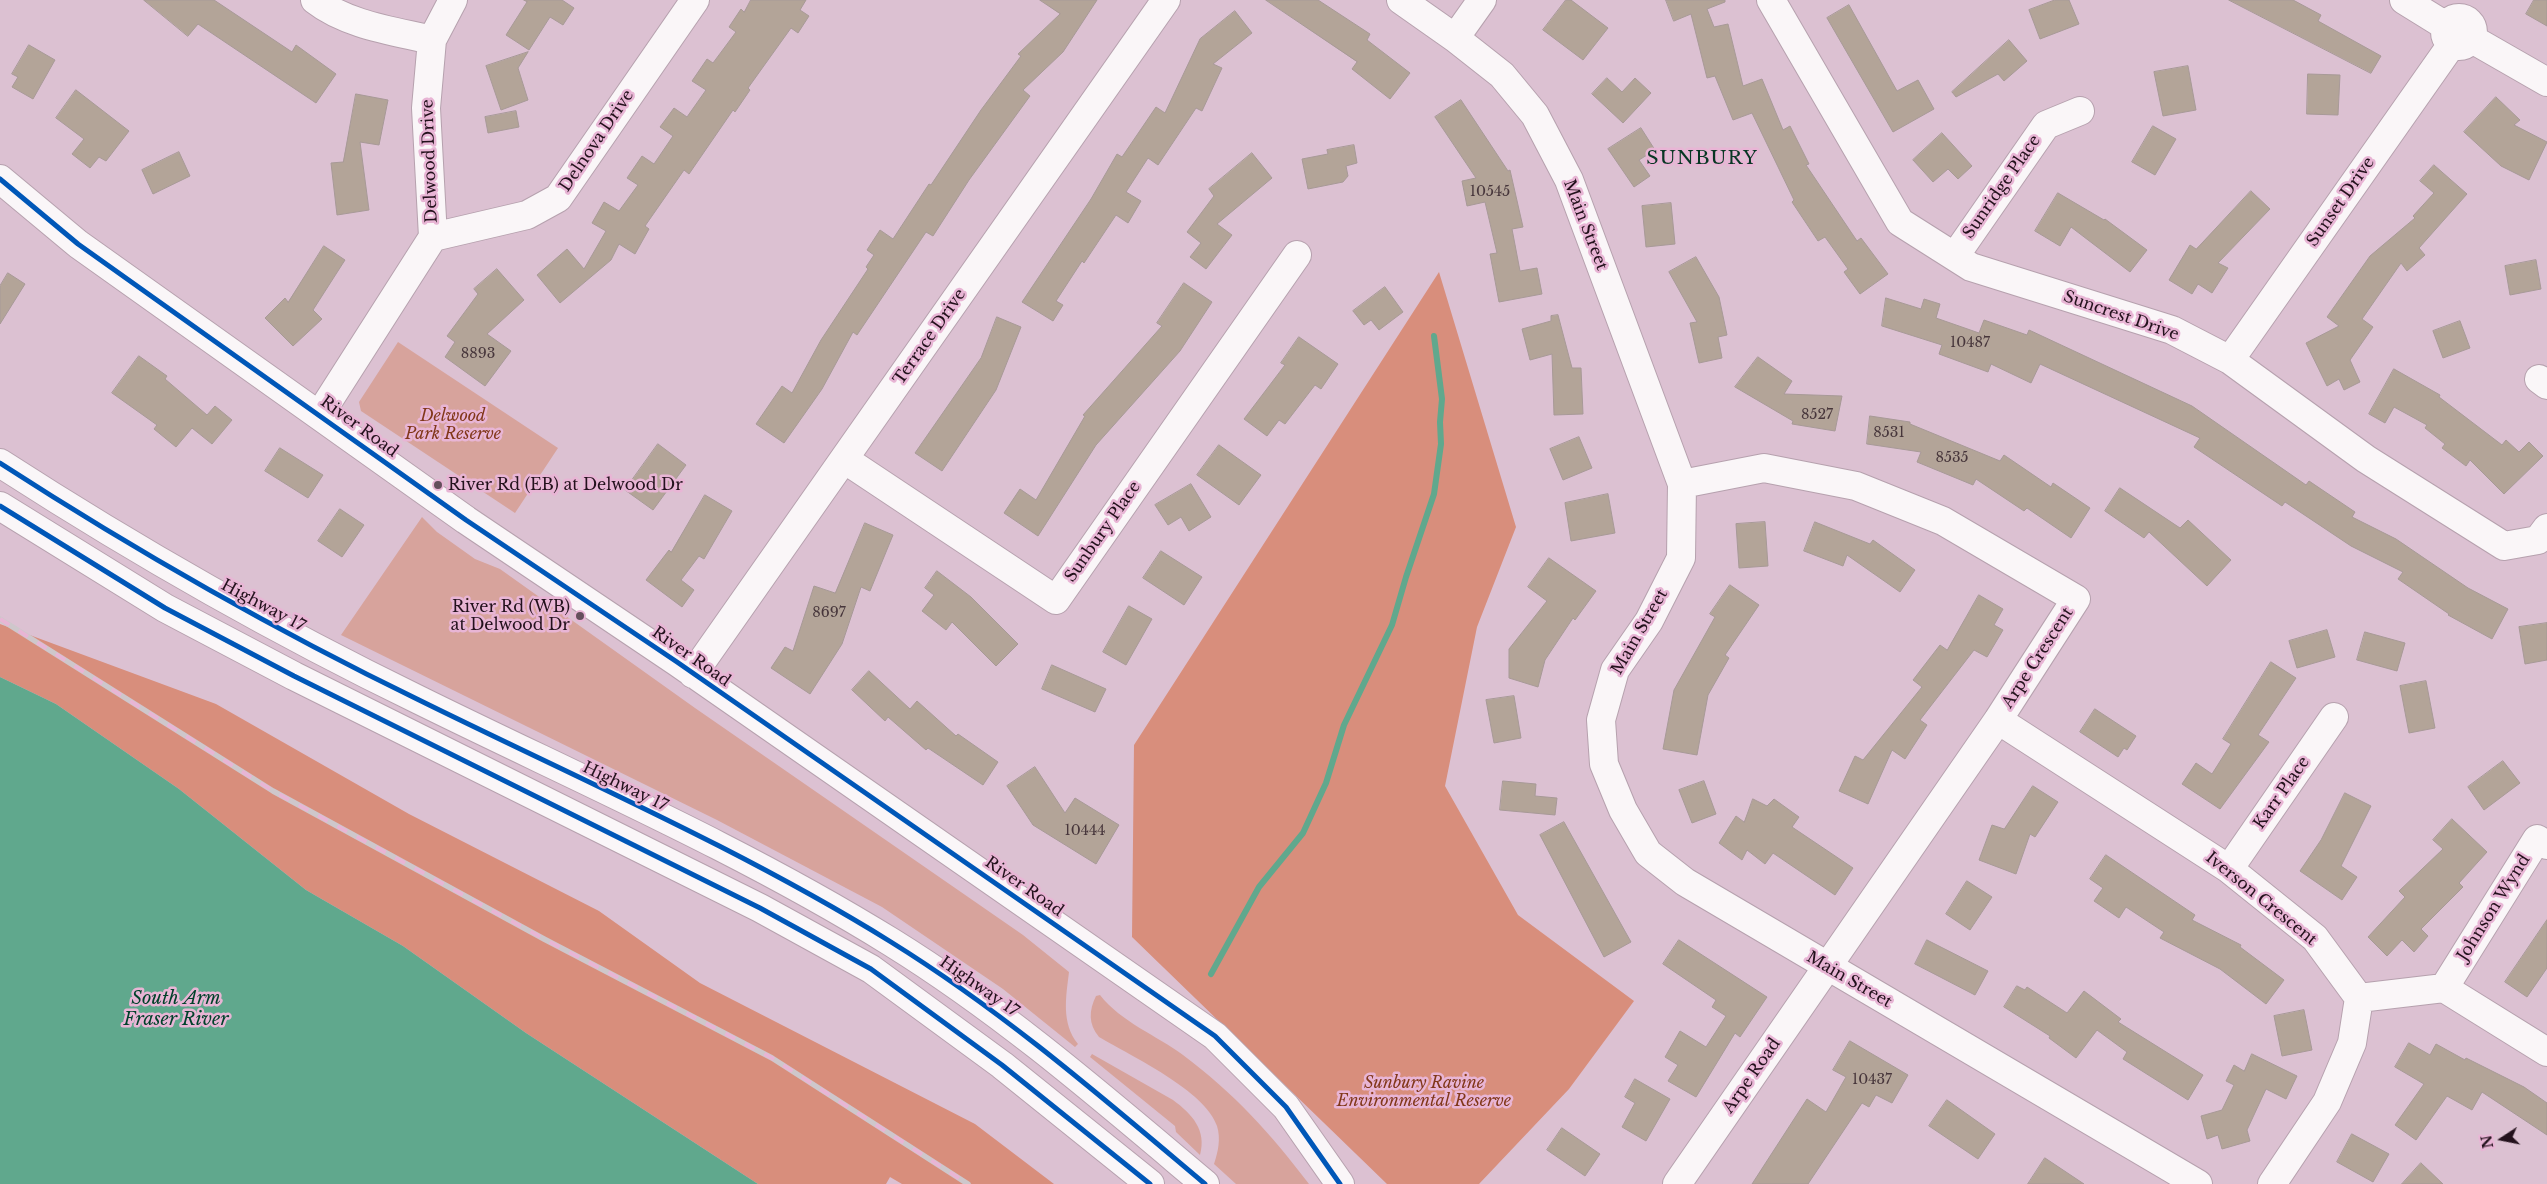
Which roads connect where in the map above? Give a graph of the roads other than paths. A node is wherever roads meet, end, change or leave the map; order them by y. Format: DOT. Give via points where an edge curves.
graph roads {
  1 [pos="315,0"];
  2 [pos="454,0"];
  3 [pos="695,0"];
  4 [pos="1166,0"];
  5 [pos="1402,0"];
  6 [pos="1482,0"];
  7 [pos="1771,0"];
  8 [pos="2404,0"];
  9 [pos="2464,26"];
  10 [pos="1455,38"];
  11 [pos="432,40"];
  12 [pos="2547,82"];
  13 [pos="2080,112"];
  14 [pos="0,179"];
  15 [pos="432,237"];
  16 [pos="1297,255"];
  17 [pos="1955,256"];
  18 [pos="2230,360"];
  19 [pos="320,414"];
  20 [pos="844,459"];
  21 [pos="0,463"];
  22 [pos="1682,484"];
  23 [pos="0,506"];
  24 [pos="2547,528"];
  25 [pos="693,674"];
  26 [pos="2334,717"];
  27 [pos="1998,720"];
  28 [pos="2547,845"];
  29 [pos="2229,869"];
  30 [pos="1827,967"];
  31 [pos="2444,988"];
  32 [pos="2359,998"];
  33 [pos="2547,1052"];
  34 [pos="1150,1184"];
  35 [pos="1205,1184"];
  36 [pos="1340,1184"];
  37 [pos="1677,1184"];
  38 [pos="2198,1184"];
  39 [pos="2272,1184"];
  1 -- 11 [label="main road" via="347,17"];
  2 -- 11 [label="main road, Delwood Drive"];
  3 -- 15 [label="main road, Delnova Drive" via="558,198 527,216"];
  4 -- 20 [label="main road, Terrace Drive"];
  5 -- 10 [label="main road, Main Street"];
  6 -- 10 [label="main road"];
  7 -- 17 [label="main road, Suncrest Drive" via="1900,222"];
  8 -- 9 [label="main road"];
  9 -- 12 [label="main road"];
  9 -- 18 [label="main road, Sunset Drive"];
  10 -- 22 [label="main road, Main Street" via="1502,75 1535,115 1569,180"];
  11 -- 15 [label="main road, Delwood Drive" via="426,108"];
  13 -- 17 [label="main road, Sunridge Place" via="2046,125"];
  14 -- 19 [label="main road, River Road" via="78,244"];
  15 -- 19 [label="main road, Delwood Drive"];
  16 -- 20 [label="main road, Sunbury Place" via="1056,600"];
  17 -- 18 [label="main road, Suncrest Drive" via="1971,267 2172,330"];
  18 -- 24 [label="main road, Suncrest Drive" via="2366,459 2504,546 2538,540"];
  19 -- 25 [label="main road, River Road" via="466,520"];
  20 -- 25 [label="main road, Terrace Drive"];
  21 -- 35 [label="main road, Highway 17" via="181,576 296,638 781,878 891,942 1027,1037"];
  22 -- 27 [label="main road, Arpe Crescent" via="1764,468 1856,486 1943,521 2076,599"];
  22 -- 30 [label="main road, Main Street" via="1681,558 1649,621 1615,670 1601,720 1604,764 1623,810 1648,853 1685,882"];
  23 -- 34 [label="main road" via="165,608 294,676 760,908 871,970 1002,1065"];
  25 -- 36 [label="main road, River Road" via="1215,1036 1286,1107"];
  26 -- 29 [label="main road, Karr Place"];
  27 -- 29 [label="main road, Iverson Crescent"];
  27 -- 30 [label="main road, Arpe Crescent"];
  28 -- 31 [label="main road, Johnson Wynd" via="2537,839"];
  29 -- 32 [label="main road, Iverson Crescent" via="2315,938"];
  30 -- 37 [label="main road, Arpe Road"];
  30 -- 38 [label="main road, Main Street"];
  31 -- 32 [label="main road"];
  31 -- 33 [label="main road"];
  32 -- 39 [label="main road" via="2352,1043 2327,1102"];
}
